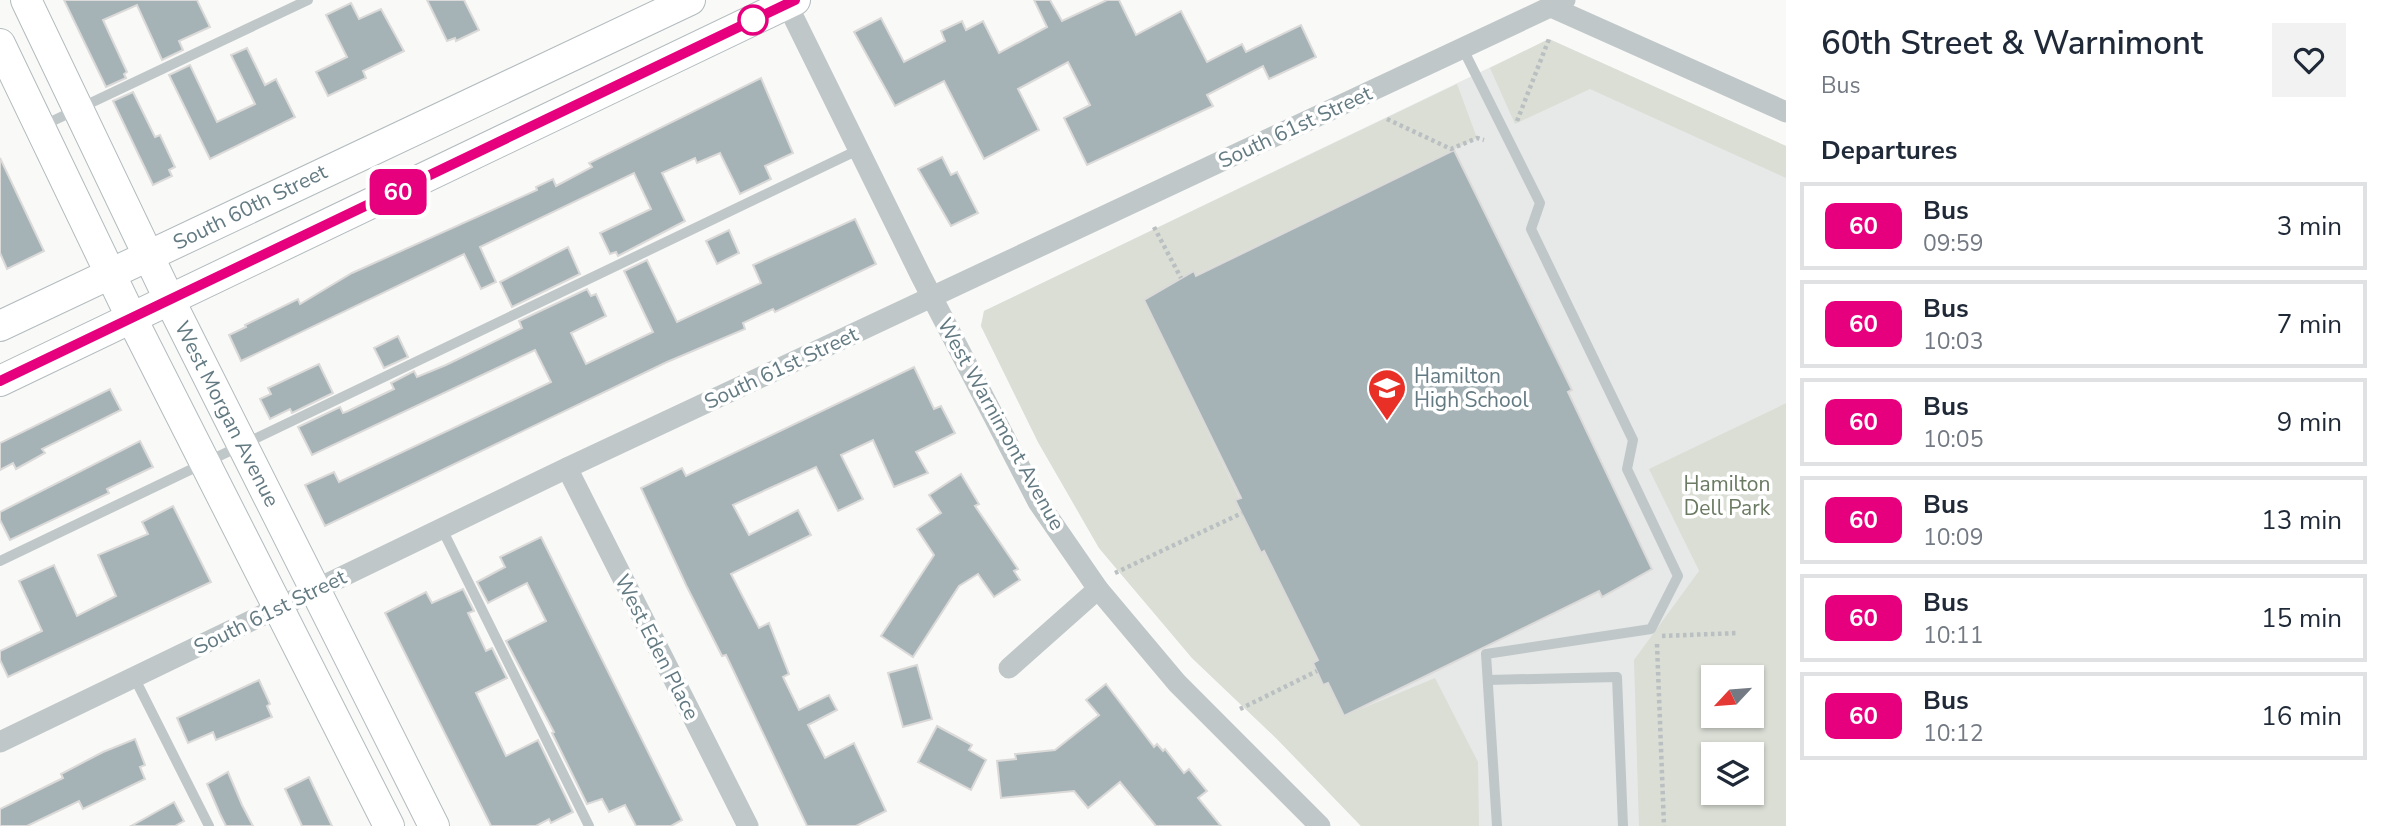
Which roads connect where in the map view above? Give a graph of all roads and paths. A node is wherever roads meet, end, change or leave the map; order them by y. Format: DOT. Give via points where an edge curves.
graph roads {
  1 [pos="26,0"];
  2 [pos="308,0"];
  3 [pos="690,0"];
  4 [pos="789,1"];
  5 [pos="1558,4"];
  6 [pos="1549,39"];
  7 [pos="0,44"];
  8 [pos="1463,48"];
  9 [pos="79,110"];
  10 [pos="1786,113"];
  11 [pos="1387,119"];
  12 [pos="1515,125"];
  13 [pos="40,127"];
  14 [pos="1484,140"];
  15 [pos="858,150"];
  16 [pos="1154,227"];
  17 [pos="149,256"];
  18 [pos="110,274"];
  19 [pos="1181,278"];
  20 [pos="932,297"];
  21 [pos="170,300"];
  22 [pos="132,319"];
  23 [pos="0,326"];
  24 [pos="0,381"];
  25 [pos="242,446"];
  26 [pos="206,462"];
  27 [pos="567,468"];
  28 [pos="1242,513"];
  29 [pos="442,529"];
  30 [pos="0,561"];
  31 [pos="1115,573"];
  32 [pos="1098,589"];
  33 [pos="316,591"];
  34 [pos="280,607"];
  35 [pos="1738,633"];
  36 [pos="1009,668"];
  37 [pos="1317,671"];
  38 [pos="134,677"];
  39 [pos="1488,680"];
  40 [pos="1240,709"];
  41 [pos="0,742"];
  42 [pos="209,826"];
  43 [pos="389,826"];
  44 [pos="435,826"];
  45 [pos="589,826"];
  46 [pos="748,826"];
  47 [pos="1320,826"];
  48 [pos="1497,826"];
  49 [pos="1623,826"];
  50 [pos="1664,826"];
  1 -- 9 [label="street, West Morgan Avenue"];
  2 -- 9 [label="lane"];
  3 -- 17 [label="street, South 60th Street"];
  4 -- 15 [label="street, West Warnimont Avenue"];
  4 -- 21 [label="street"];
  5 -- 8 [label="street, South 61st Street"];
  5 -- 10 [label="street"];
  6 -- 12 [label="path"];
  7 -- 13 [label="street, West Morgan Avenue"];
  8 -- 20 [label="street, South 61st Street"];
  8 -- 39 [label="lane" via="1540,203 1531,229 1633,440 1627,469 1678,576 1651,629 1486,654"];
  9 -- 13 [label="lane"];
  9 -- 17 [label="street, West Morgan Avenue"];
  11 -- 14 [label="path" via="1451,149 1478,138"];
  13 -- 18 [label="street, West Morgan Avenue"];
  15 -- 20 [label="street, West Warnimont Avenue"];
  15 -- 25 [label="lane"];
  16 -- 19 [label="path"];
  17 -- 18 [label="street, South 60th Street"];
  17 -- 21 [label="street, West Morgan Avenue"];
  18 -- 22 [label="street, West Morgan Avenue"];
  18 -- 23 [label="street, South 60th Street"];
  20 -- 27 [label="street, South 61st Street"];
  20 -- 32 [label="street, West Warnimont Avenue" via="1038,502"];
  21 -- 22 [label="street"];
  21 -- 25 [label="street, West Morgan Avenue"];
  22 -- 24 [label="street"];
  22 -- 26 [label="street, West Morgan Avenue"];
  25 -- 26 [label="lane"];
  25 -- 33 [label="street, West Morgan Avenue"];
  26 -- 30 [label="lane"];
  26 -- 34 [label="street, West Morgan Avenue"];
  27 -- 29 [label="street, South 61st Street"];
  27 -- 46 [label="street, West Eden Place"];
  28 -- 31 [label="path"];
  29 -- 33 [label="street, South 61st Street"];
  29 -- 45 [label="lane"];
  32 -- 36 [label="street"];
  32 -- 47 [label="street, West Warnimont Avenue" via="1177,683"];
  33 -- 34 [label="street, South 61st Street"];
  33 -- 44 [label="street, West Morgan Avenue"];
  34 -- 38 [label="street, South 61st Street"];
  34 -- 43 [label="street, West Morgan Avenue"];
  35 -- 50 [label="path" via="1657,637"];
  37 -- 40 [label="path"];
  38 -- 41 [label="street, South 61st Street"];
  38 -- 42 [label="lane"];
  39 -- 48 [label="lane"];
  39 -- 49 [label="lane" via="1617,677"];
}
